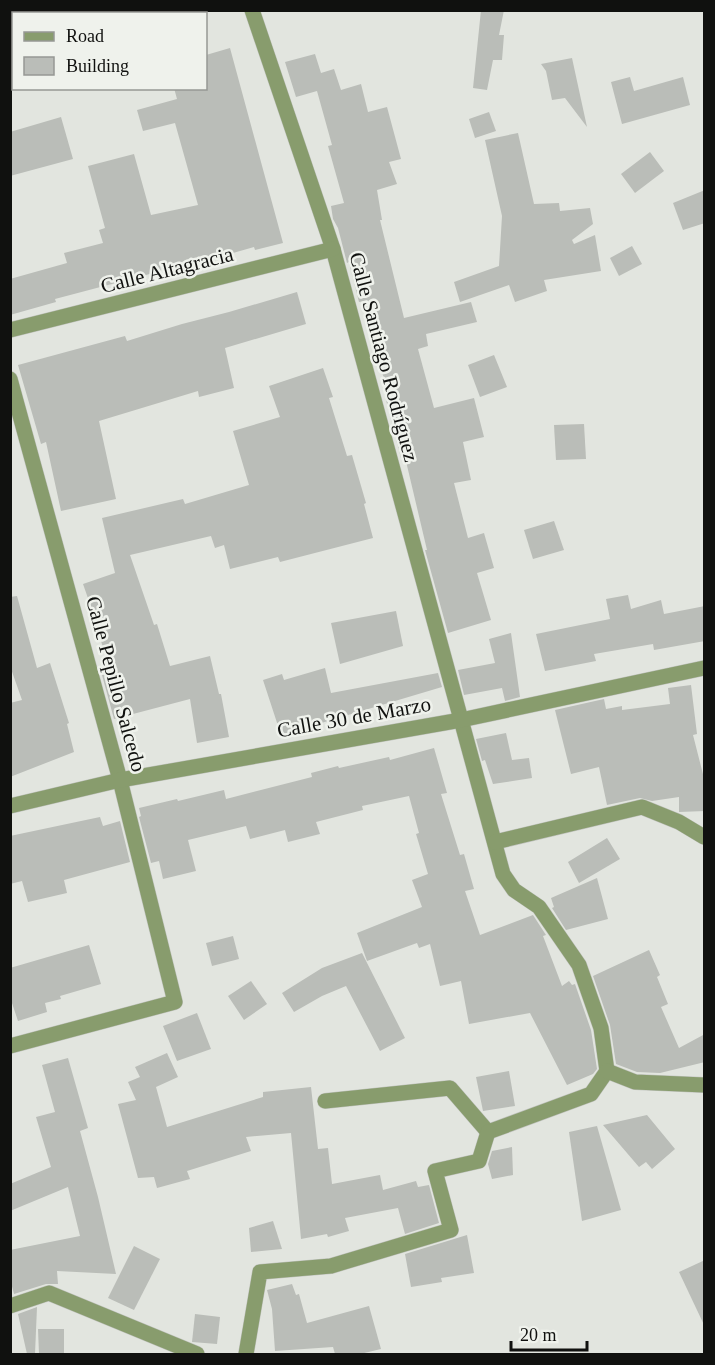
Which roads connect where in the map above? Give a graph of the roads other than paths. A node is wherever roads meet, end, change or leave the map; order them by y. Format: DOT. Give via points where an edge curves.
graph roads {
  1 [pos="252,10"];
  2 [pos="333,249"];
  3 [pos="10,330"];
  4 [pos="10,379"];
  5 [pos="705,668"];
  6 [pos="461,720"];
  7 [pos="120,780"];
  8 [pos="10,806"];
  9 [pos="705,837"];
  10 [pos="495,842"];
  11 [pos="10,1046"];
  12 [pos="607,1071"];
  13 [pos="705,1085"];
  14 [pos="325,1101"];
  15 [pos="488,1132"];
  16 [pos="10,1306"];
  17 [pos="197,1354"];
  18 [pos="246,1354"];
  1 -- 2 [label="street, Calle Santiago Rodríguez"];
  2 -- 3 [label="street, Calle Altagracia"];
  2 -- 6 [label="street, Calle Santiago Rodríguez"];
  4 -- 7 [label="street, Calle Pepillo Salcedo"];
  5 -- 6 [label="street, Calle 30 de Marzo"];
  6 -- 7 [label="street, Calle 30 de Marzo"];
  6 -- 10 [label="street, Calle Santiago Rodríguez"];
  7 -- 8 [label="street, Calle 30 de Marzo"];
  7 -- 11 [label="street, Calle Pepillo Salcedo" via="175,1002"];
  9 -- 10 [label="street" via="642,807"];
  10 -- 12 [label="street, Calle Santiago Rodríguez" via="503,874 514,890 539,907 579,964 601,1028"];
  12 -- 13 [label="street" via="635,1082"];
  12 -- 15 [label="street" via="591,1094"];
  14 -- 15 [label="street" via="450,1088"];
  15 -- 18 [label="street" via="479,1161 435,1171 451,1230 331,1266 260,1272"];
  16 -- 17 [label="street" via="49,1293"];
}
